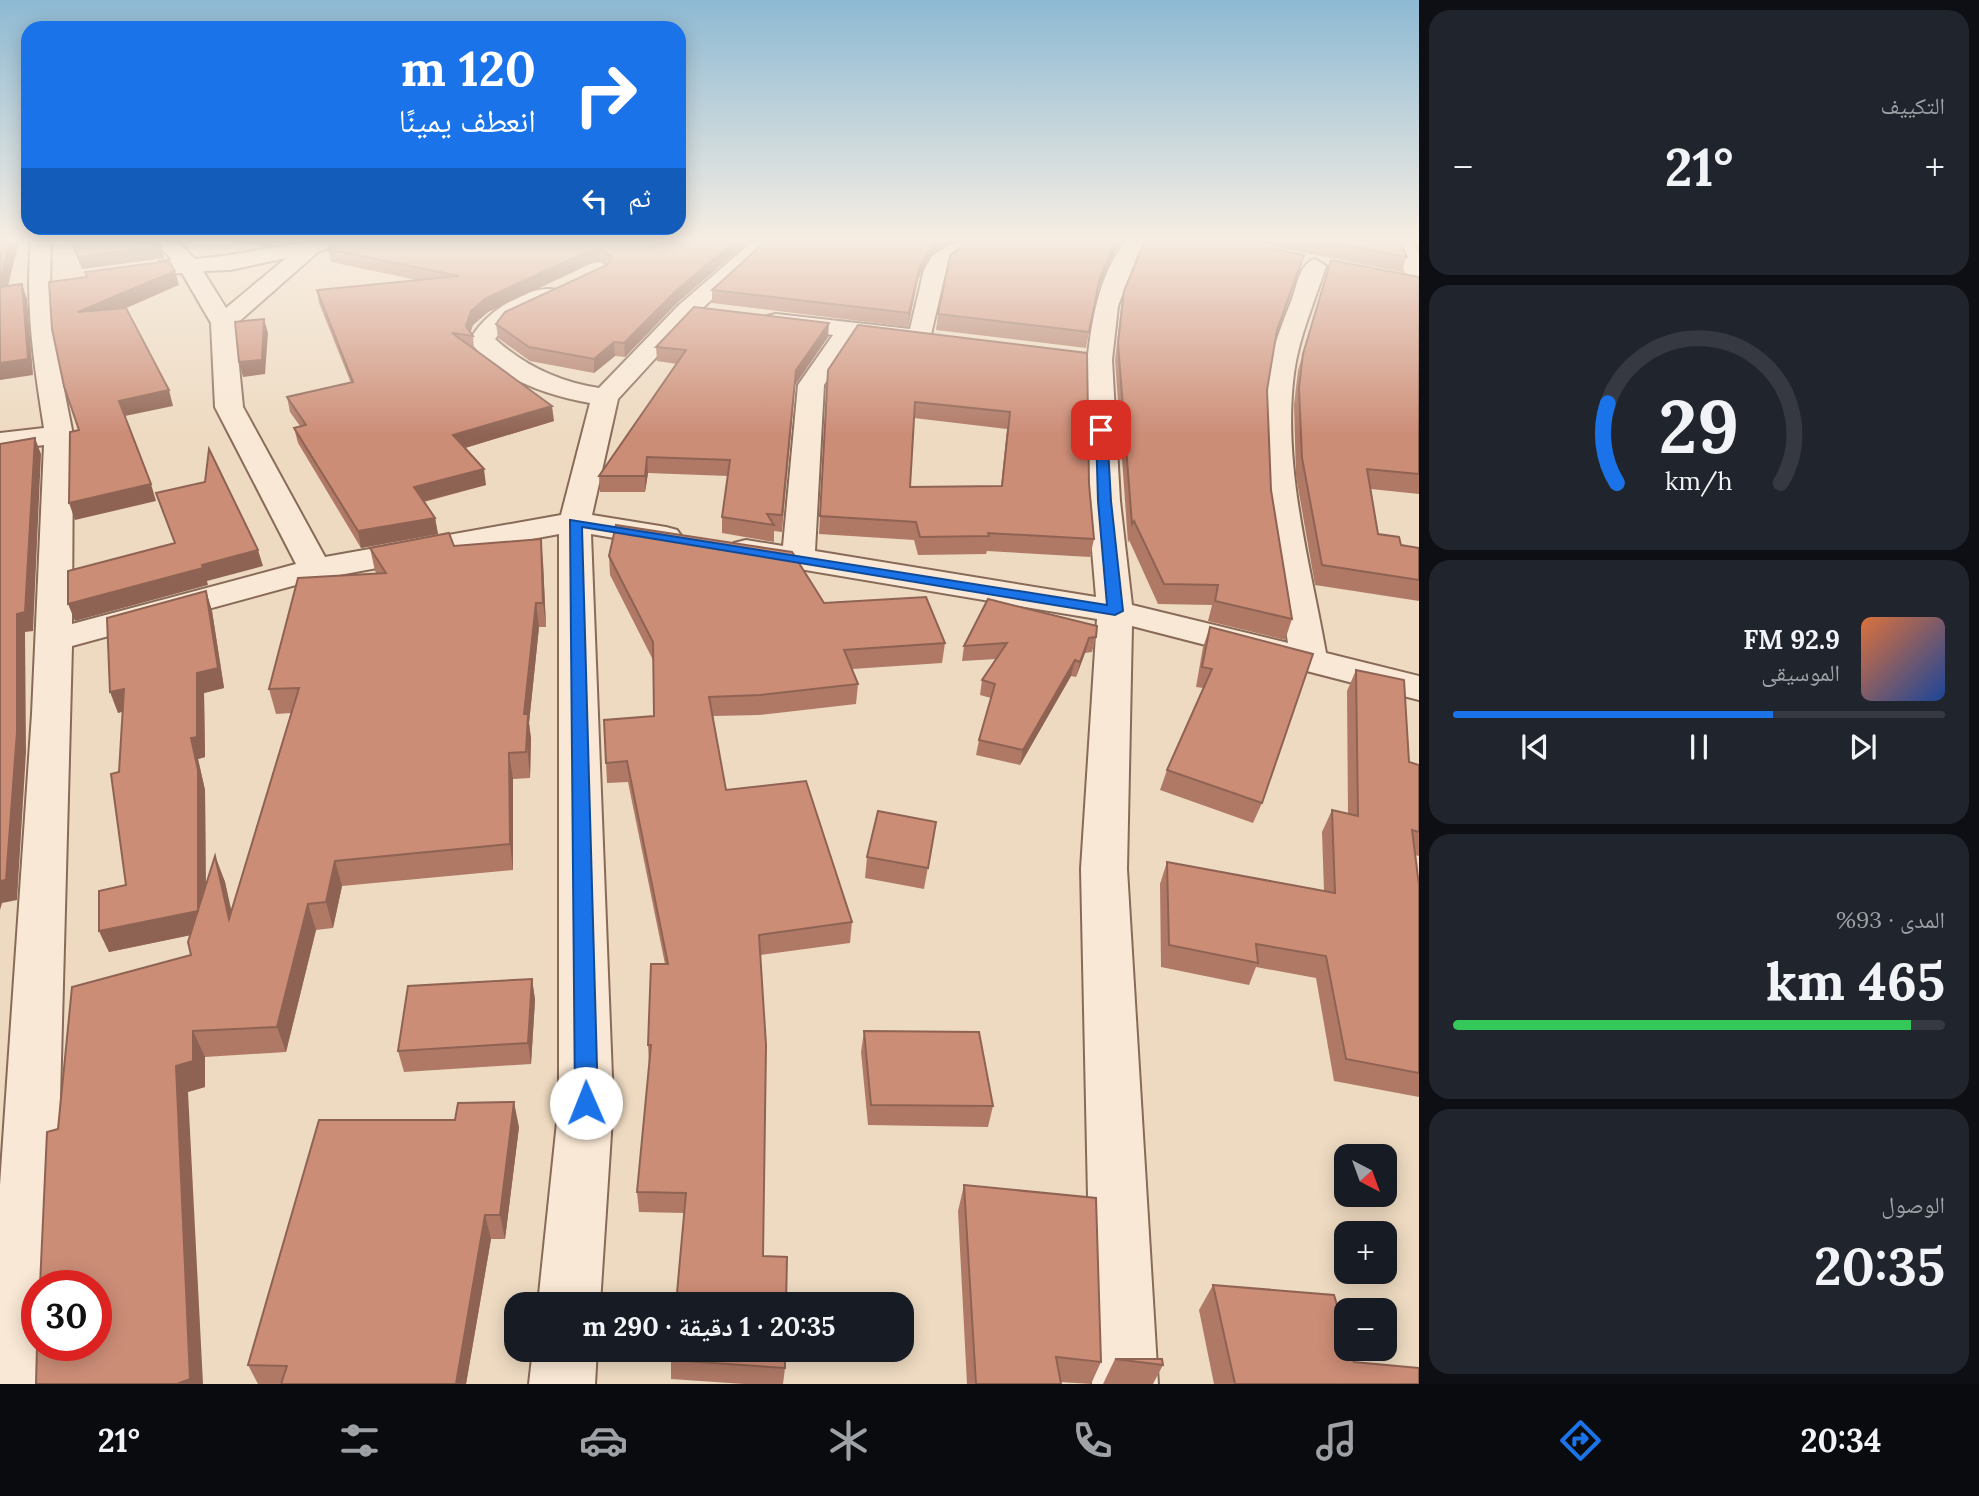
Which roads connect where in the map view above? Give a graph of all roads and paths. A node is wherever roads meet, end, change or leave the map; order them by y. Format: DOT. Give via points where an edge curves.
graph roads {
  1 [pos="49,306"];
  2 [pos="213,306"];
  3 [pos="243,306"];
  4 [pos="526,306"];
  5 [pos="706,306"];
  6 [pos="928,306"];
  7 [pos="1106,306"];
  8 [pos="1302,306"];
  9 [pos="755,318"];
  10 [pos="223,323"];
  11 [pos="849,329"];
  12 [pos="920,338"];
  13 [pos="947,341"];
  14 [pos="605,397"];
  15 [pos="59,435"];
  16 [pos="0,442"];
  17 [pos="575,522"];
  18 [pos="798,559"];
  19 [pos="315,569"];
  20 [pos="1115,611"];
  21 [pos="53,640"];
  22 [pos="1309,660"];
  23 [pos="1419,688"];
  24 [pos="570,1292"];
  25 [pos="564,1362"];
  26 [pos="19,1384"];
  27 [pos="562,1384"];
  28 [pos="1125,1384"];
  1 -- 15 [label="street" via="43,344"];
  2 -- 10 [label="street"];
  3 -- 10 [label="street"];
  4 -- 14 [label="street" via="498,319 484,331 482,341 515,368 563,391"];
  5 -- 14 [label="street"];
  6 -- 12 [label="street"];
  7 -- 20 [label="street" via="1085,358"];
  8 -- 22 [label="street" via="1281,373 1278,425 1279,460"];
  9 -- 11 [label="street"];
  10 -- 19 [label="street" via="229,407"];
  11 -- 12 [label="street"];
  11 -- 18 [label="street" via="811,385"];
  12 -- 13 [label="street"];
  14 -- 17 [label="street"];
  15 -- 16 [label="street"];
  15 -- 21 [label="street"];
  17 -- 18 [label="street"];
  17 -- 19 [label="street"];
  17 -- 24 [label="street" via="586,1103"];
  18 -- 20 [label="street"];
  19 -- 21 [label="street"];
  20 -- 22 [label="street"];
  20 -- 28 [label="street" via="1104,869"];
  21 -- 26 [label="street"];
  22 -- 23 [label="street"];
  25 -- 27 [label="street"];
}
